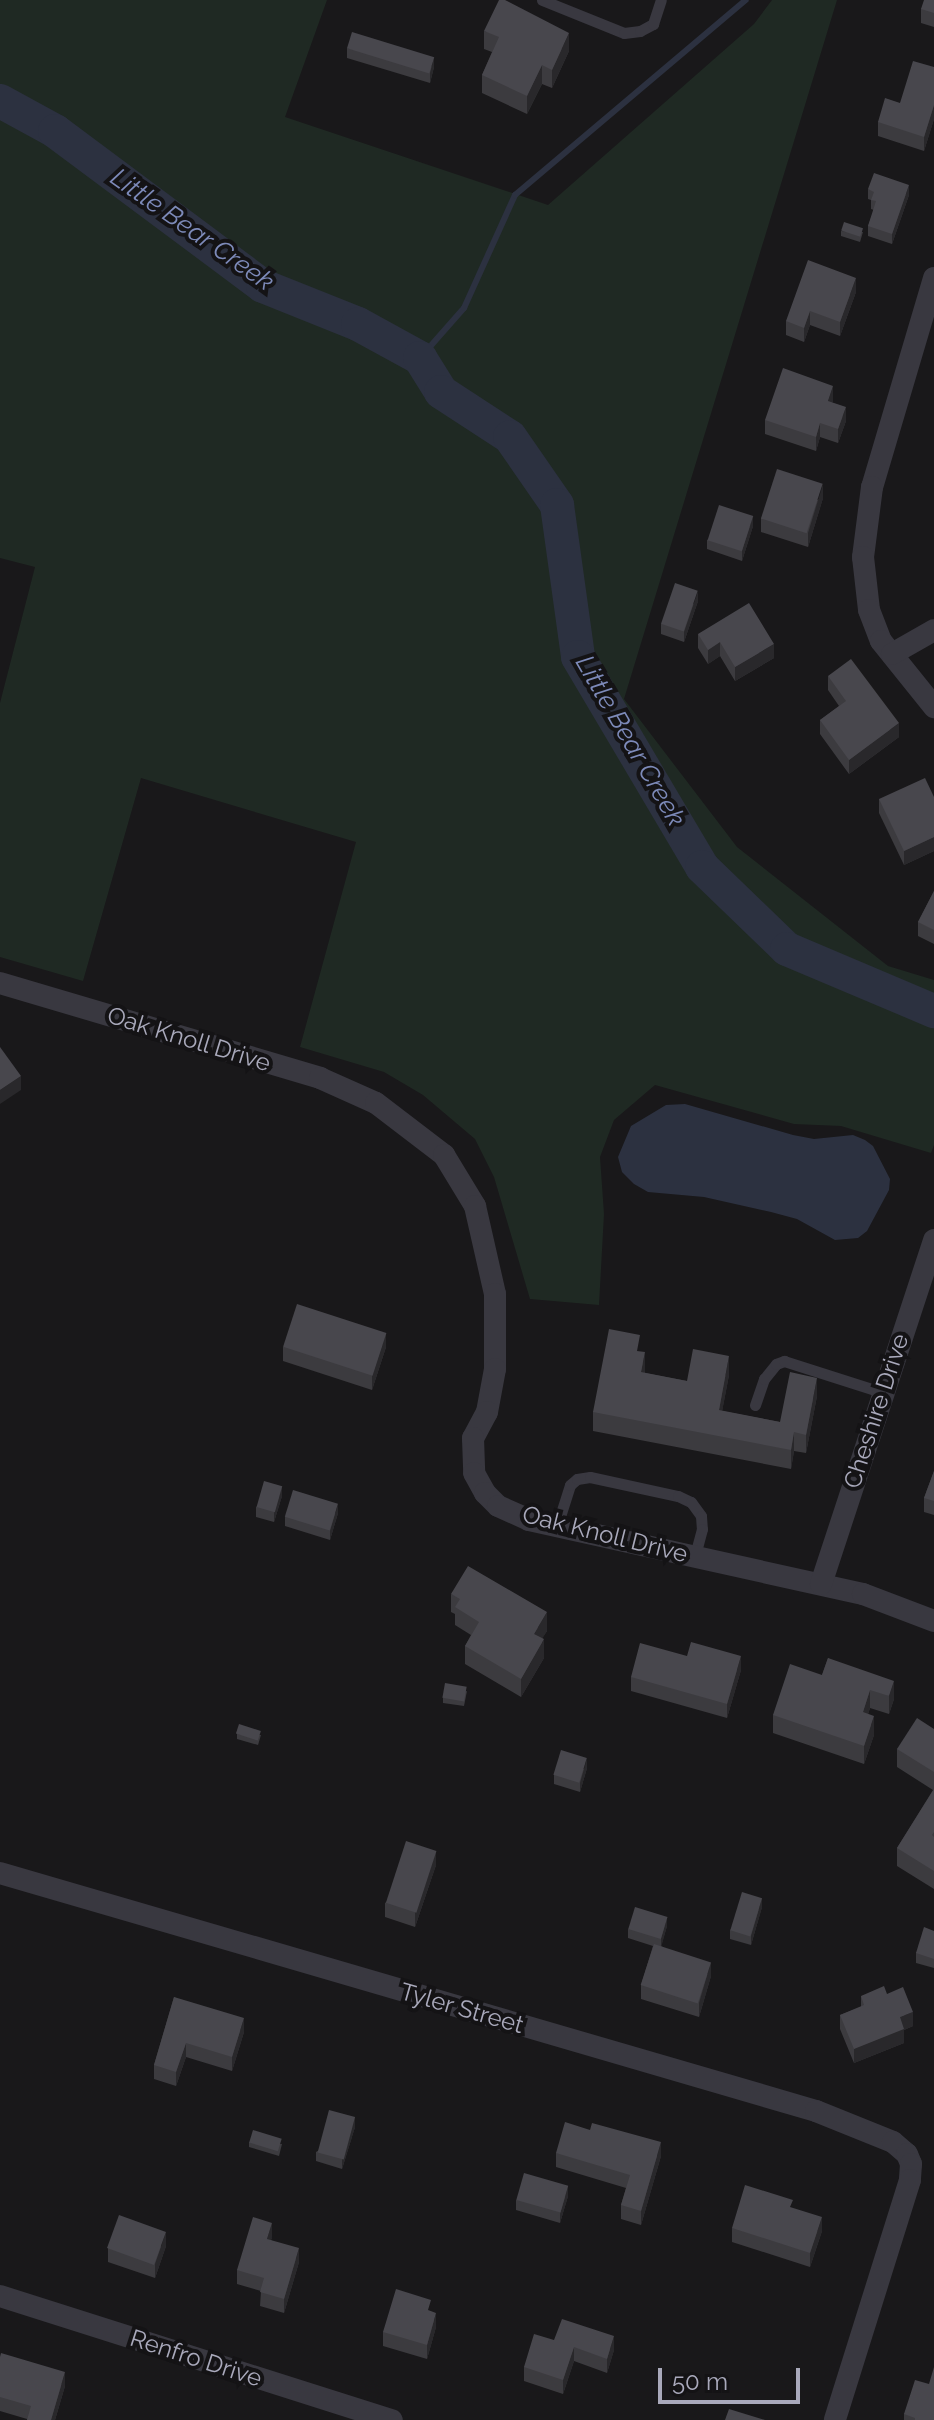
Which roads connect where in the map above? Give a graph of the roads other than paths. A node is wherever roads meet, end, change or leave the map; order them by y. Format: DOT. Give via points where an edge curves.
graph roads {
  1 [pos="542,0"];
  2 [pos="661,0"];
  3 [pos="934,278"];
  4 [pos="934,630"];
  5 [pos="892,654"];
  6 [pos="934,707"];
  7 [pos="0,983"];
  8 [pos="934,1240"];
  9 [pos="881,1392"];
  10 [pos="755,1405"];
  11 [pos="557,1526"];
  12 [pos="695,1556"];
  13 [pos="821,1584"];
  14 [pos="934,1621"];
  15 [pos="0,1873"];
  16 [pos="0,2296"];
  17 [pos="354,2415"];
  18 [pos="392,2420"];
  19 [pos="835,2420"];
  1 -- 2 [label="lane" via="624,33 653,24"];
  3 -- 5 [label="street" via="872,487 866,525 864,583 873,620"];
  4 -- 5 [label="street"];
  5 -- 6 [label="street"];
  7 -- 11 [label="street, Oak Knoll Drive" via="320,1078 376,1103 444,1155 475,1206 495,1294 495,1369 487,1412 473,1438 474,1473 498,1506"];
  8 -- 9 [label="street, Cheshire Drive"];
  9 -- 10 [label="lane" via="784,1361 764,1379"];
  9 -- 13 [label="street, Cheshire Drive"];
  11 -- 12 [label="street, Oak Knoll Drive"];
  11 -- 12 [label="lane" via="570,1485 577,1479 590,1477 678,1496 691,1502 701,1516"];
  12 -- 13 [label="street, Oak Knoll Drive"];
  13 -- 14 [label="street, Oak Knoll Drive"];
  15 -- 19 [label="street, Tyler Street" via="816,2111 893,2142 907,2154 910,2180"];
  16 -- 17 [label="street, Renfro Drive"];
  17 -- 18 [label="street, Renfro Drive"];
}
